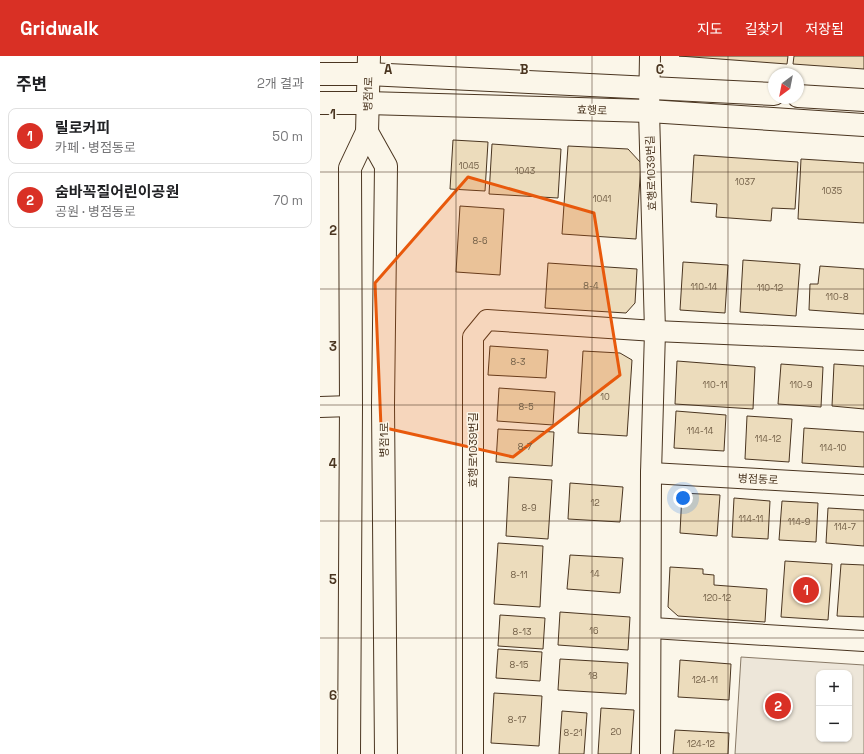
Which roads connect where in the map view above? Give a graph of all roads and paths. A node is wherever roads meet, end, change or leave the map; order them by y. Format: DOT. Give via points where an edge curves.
graph roads {
  1 [pos="650,56"];
  2 [pos="368,65"];
  3 [pos="320,74"];
  4 [pos="649,88"];
  5 [pos="768,94"];
  6 [pos="804,96"];
  7 [pos="864,100"];
  8 [pos="367,102"];
  9 [pos="320,103"];
  10 [pos="649,111"];
  11 [pos="864,125"];
  12 [pos="366,132"];
  13 [pos="656,331"];
  14 [pos="864,340"];
  15 [pos="351,406"];
  16 [pos="320,407"];
  17 [pos="651,473"];
  18 [pos="864,485"];
  19 [pos="652,628"];
  20 [pos="864,641"];
  21 [pos="349,754"];
  22 [pos="386,754"];
  23 [pos="473,754"];
  24 [pos="650,754"];
  1 -- 4 [label="street, 효행로1039번길"];
  2 -- 3 [label="street"];
  2 -- 4 [label="street"];
  2 -- 8 [label="street, 병점1로"];
  4 -- 5 [label="street"];
  4 -- 10 [label="street, 효행로1039번길"];
  6 -- 7 [label="street"];
  8 -- 9 [label="street, 효행로"];
  8 -- 10 [label="street, 효행로"];
  8 -- 12 [label="street, 병점1로"];
  10 -- 11 [label="street, 효행로"];
  10 -- 13 [label="street, 효행로1039번길"];
  12 -- 15 [label="street, 병점1로" via="350,168"];
  12 -- 22 [label="street, 병점1로" via="386,166 383,405"];
  13 -- 14 [label="street"];
  13 -- 17 [label="street, 효행로1039번길"];
  13 -- 23 [label="street, 효행로1039번길" via="486,320 473,337"];
  15 -- 16 [label="street"];
  15 -- 21 [label="street, 병점1로"];
  17 -- 18 [label="street, 병점동로"];
  17 -- 19 [label="street, 효행로1039번길"];
  19 -- 20 [label="street"];
  19 -- 24 [label="street, 효행로1039번길"];
}
